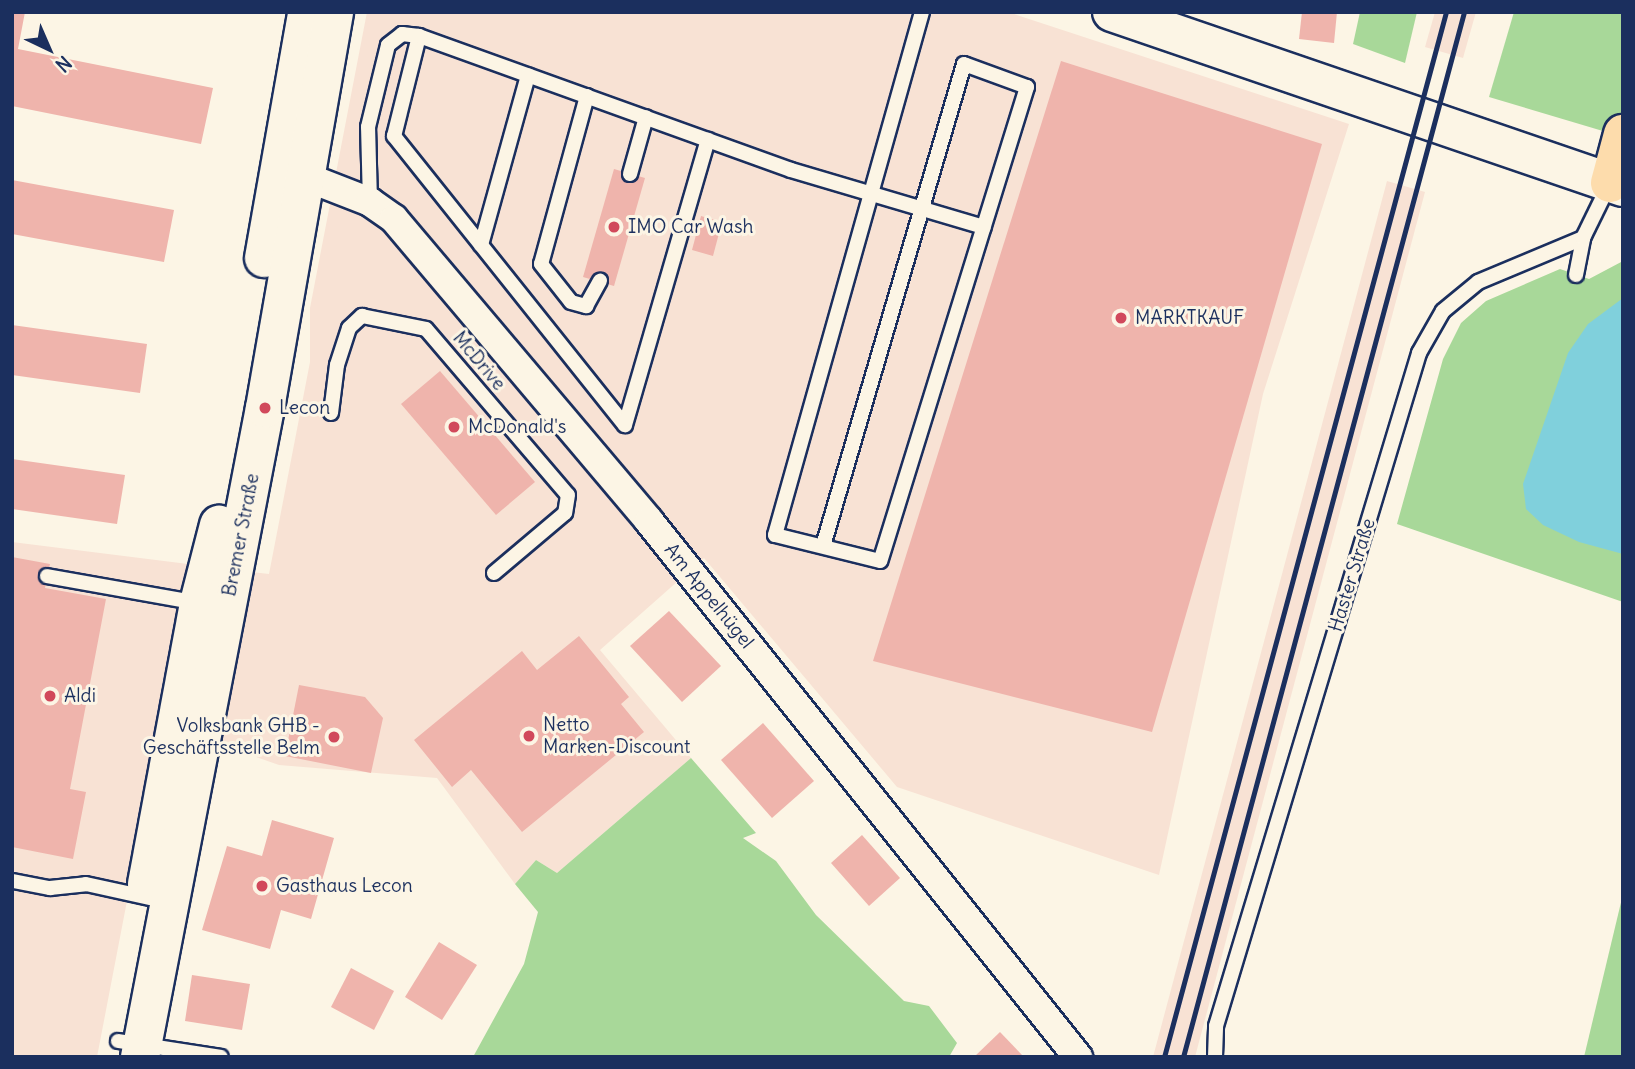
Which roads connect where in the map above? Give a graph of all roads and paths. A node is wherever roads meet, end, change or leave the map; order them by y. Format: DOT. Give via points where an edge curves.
graph roads {
  1 [pos="307,12"];
  2 [pos="334,12"];
  3 [pos="922,12"];
  4 [pos="1112,12"];
  5 [pos="419,36"];
  6 [pos="528,75"];
  7 [pos="587,96"];
  8 [pos="646,117"];
  9 [pos="1623,134"];
  10 [pos="708,140"];
  11 [pos="630,174"];
  12 [pos="306,177"];
  13 [pos="1616,185"];
  14 [pos="872,191"];
  15 [pos="370,201"];
  16 [pos="922,207"];
  17 [pos="984,227"];
  18 [pos="1583,239"];
  19 [pos="481,245"];
  20 [pos="1576,275"];
  21 [pos="600,281"];
  22 [pos="331,413"];
  23 [pos="823,546"];
  24 [pos="494,573"];
  25 [pos="47,576"];
  26 [pos="213,607"];
  27 [pos="13,881"];
  28 [pos="157,899"];
  29 [pos="129,1050"];
  30 [pos="221,1057"];
  31 [pos="1078,1057"];
  32 [pos="1215,1057"];
  1 -- 26 [label="street, Bremer Straße" via="236,437"];
  2 -- 12 [label="street, Bremer Straße"];
  3 -- 14 [label="lane"];
  4 -- 13 [label="street"];
  5 -- 6 [label="lane"];
  5 -- 15 [label="lane" via="402,34 388,45 368,127"];
  5 -- 19 [label="lane" via="394,135"];
  6 -- 7 [label="lane"];
  6 -- 19 [label="lane"];
  7 -- 8 [label="lane"];
  7 -- 21 [label="lane" via="541,264 571,302 586,306"];
  8 -- 10 [label="lane"];
  8 -- 11 [label="lane"];
  9 -- 13 [label="highway"];
  10 -- 14 [label="lane" via="791,170"];
  10 -- 19 [label="lane" via="625,425"];
  12 -- 15 [label="street, Am Appelhügel"];
  12 -- 26 [label="street, Bremer Straße" via="273,362"];
  13 -- 18 [label="lane"];
  14 -- 16 [label="lane"];
  14 -- 23 [label="lane" via="775,535"];
  15 -- 31 [label="street, Am Appelhügel" via="394,219 649,521"];
  16 -- 17 [label="lane"];
  16 -- 17 [label="lane" via="964,64 1027,86"];
  16 -- 23 [label="lane"];
  17 -- 23 [label="lane" via="880,561"];
  18 -- 20 [label="lane"];
  18 -- 32 [label="lane, Haster Straße" via="1478,282 1443,311 1419,352 1216,1026"];
  22 -- 24 [label="lane, McDrive" via="337,365 349,328 362,316 426,329 568,495 565,513"];
  25 -- 26 [label="lane"];
  26 -- 28 [label="street, Bremer Straße"];
  27 -- 28 [label="lane" via="50,888 86,884"];
  28 -- 29 [label="street, Bremer Straße"];
  29 -- 30 [label="lane"];
}
